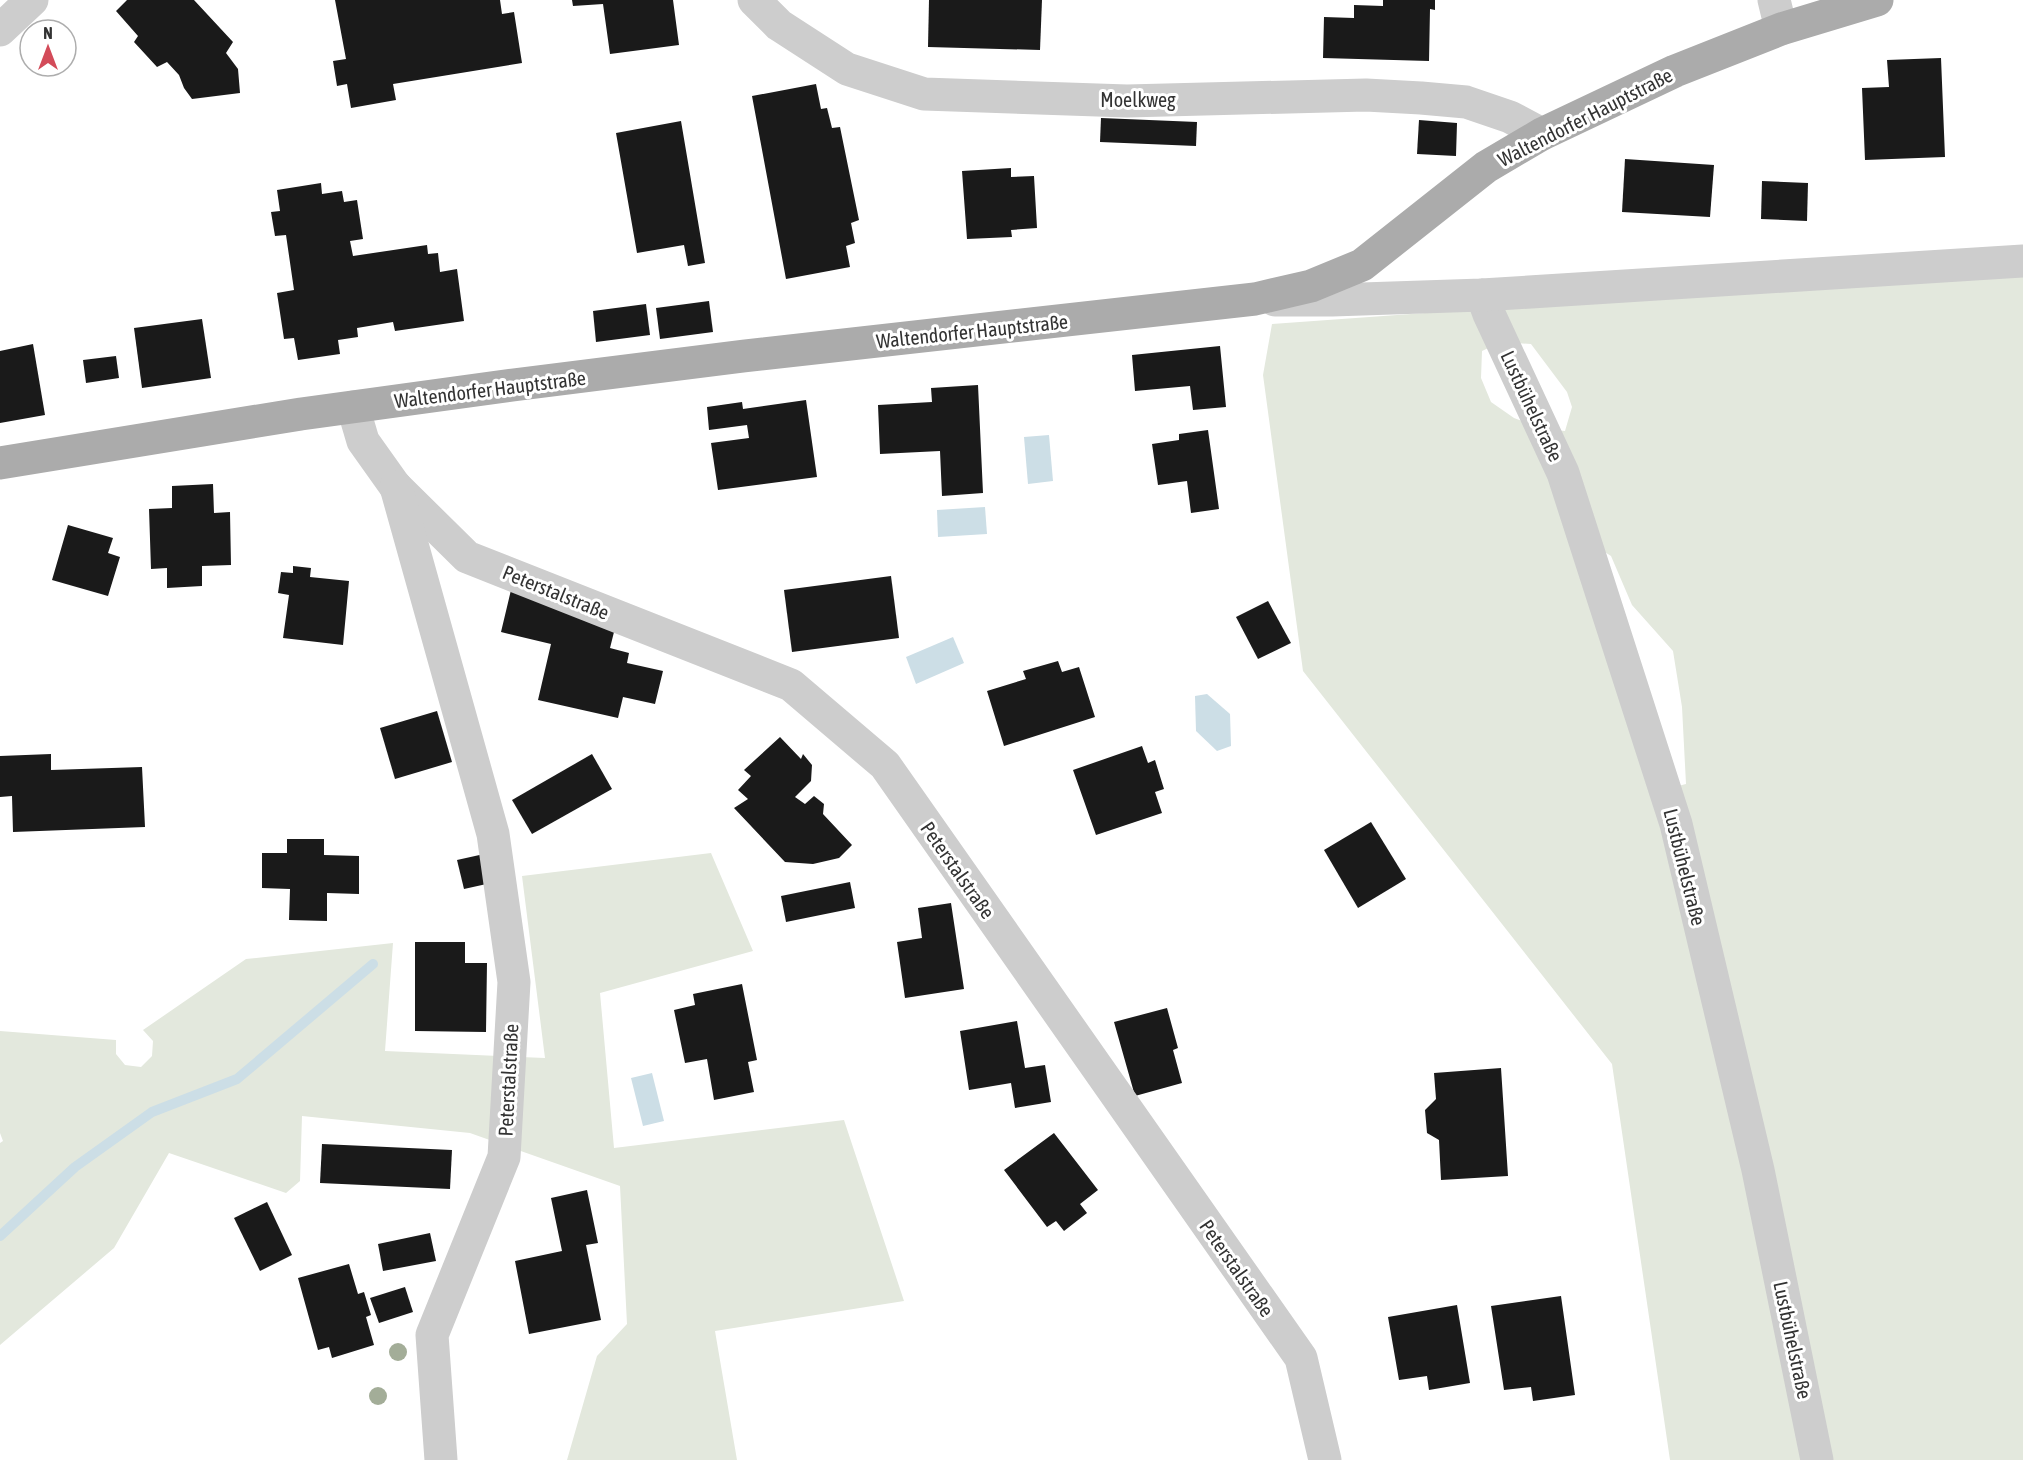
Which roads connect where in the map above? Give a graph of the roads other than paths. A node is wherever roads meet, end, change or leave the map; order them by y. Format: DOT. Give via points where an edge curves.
graph roads {
  1 [pos="32,0"];
  2 [pos="754,0"];
  3 [pos="1877,0"];
  4 [pos="1777,15"];
  5 [pos="0,30"];
  6 [pos="1542,134"];
  7 [pos="2023,261"];
  8 [pos="1482,295"];
  9 [pos="1255,299"];
  10 [pos="354,407"];
  11 [pos="0,463"];
  12 [pos="395,486"];
  13 [pos="441,1460"];
  14 [pos="1325,1460"];
  15 [pos="1818,1460"];
  1 -- 5 [label="street"];
  2 -- 6 [label="street, Moelkweg" via="779,25 847,69 924,94 1127,101 1366,95 1421,98 1466,102 1510,117"];
  3 -- 4 [label="main road, Waltendorfer Hauptstraße"];
  4 -- 6 [label="main road, Waltendorfer Hauptstraße" via="1675,71"];
  6 -- 9 [label="main road, Waltendorfer Hauptstraße" via="1486,167 1362,265 1311,286"];
  7 -- 8 [label="street"];
  8 -- 9 [label="street"];
  8 -- 15 [label="street, Lustbühelstraße" via="1563,473 1676,824 1758,1170"];
  9 -- 10 [label="main road, Waltendorfer Hauptstraße" via="744,356"];
  10 -- 11 [label="main road, Waltendorfer Hauptstraße"];
  10 -- 12 [label="street, Peterstalstraße" via="363,441"];
  12 -- 13 [label="street, Peterstalstraße" via="493,834 514,982 504,1157 432,1335"];
  12 -- 14 [label="street, Peterstalstraße" via="467,557 791,685 885,765 1301,1358"];
}
